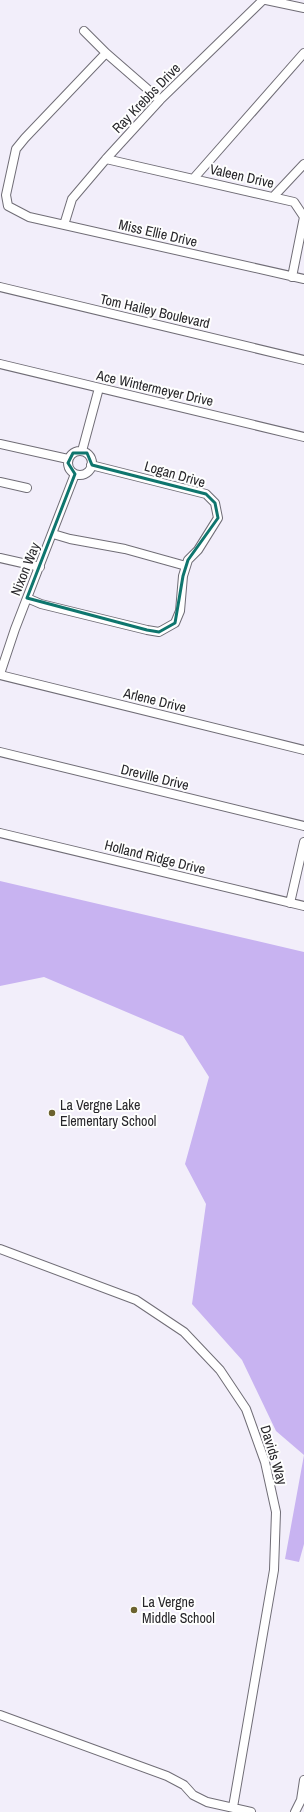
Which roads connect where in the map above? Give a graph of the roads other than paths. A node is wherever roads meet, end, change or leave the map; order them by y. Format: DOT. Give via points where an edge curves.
graph roads {
  1 [pos="265,0"];
  2 [pos="304,8"];
  3 [pos="84,31"];
  4 [pos="106,53"];
  5 [pos="304,53"];
  6 [pos="160,100"];
  7 [pos="106,159"];
  8 [pos="304,164"];
  9 [pos="194,178"];
  10 [pos="274,196"];
  11 [pos="64,224"];
  12 [pos="292,277"];
  13 [pos="304,279"];
  14 [pos="0,288"];
  15 [pos="304,360"];
  16 [pos="0,364"];
  17 [pos="99,388"];
  18 [pos="304,437"];
  19 [pos="0,444"];
  20 [pos="82,451"];
  21 [pos="68,459"];
  22 [pos="91,465"];
  23 [pos="75,474"];
  24 [pos="0,482"];
  25 [pos="26,488"];
  26 [pos="53,534"];
  27 [pos="0,558"];
  28 [pos="186,566"];
  29 [pos="40,567"];
  30 [pos="27,598"];
  31 [pos="0,675"];
  32 [pos="304,750"];
  33 [pos="0,752"];
  34 [pos="304,826"];
  35 [pos="0,832"];
  36 [pos="304,842"];
  37 [pos="290,903"];
  38 [pos="304,906"];
  39 [pos="0,1249"];
  40 [pos="0,1714"];
  41 [pos="304,1780"];
  42 [pos="233,1807"];
  43 [pos="250,1812"];
  44 [pos="295,1812"];
  1 -- 2 [label="street, Ray Krebbs Drive"];
  1 -- 6 [label="street, Ray Krebbs Drive"];
  3 -- 4 [label="street"];
  4 -- 6 [label="street"];
  4 -- 11 [label="street, Miss Ellie Drive" via="16,149 6,195 8,206 29,218"];
  5 -- 9 [label="street"];
  6 -- 7 [label="street, Ray Krebbs Drive"];
  7 -- 9 [label="street, Valeen Drive"];
  7 -- 11 [label="street, Ray Krebbs Drive" via="72,199"];
  8 -- 10 [label="street"];
  9 -- 10 [label="street, Valeen Drive"];
  10 -- 12 [label="street, Valeen Drive" via="294,202 304,218"];
  11 -- 12 [label="street, Miss Ellie Drive"];
  12 -- 13 [label="street, Miss Ellie Drive"];
  14 -- 15 [label="street, Tom Hailey Boulevard"];
  16 -- 17 [label="street, Ace Wintermeyer Drive"];
  17 -- 18 [label="street, Ace Wintermeyer Drive"];
  17 -- 20 [label="street"];
  19 -- 21 [label="street"];
  20 -- 21 [label="street" via="73,453"];
  20 -- 22 [label="street" via="90,456"];
  21 -- 23 [label="street" via="68,467"];
  22 -- 23 [label="street" via="85,473"];
  22 -- 28 [label="street, Logan Drive" via="206,494 215,503 218,518"];
  23 -- 26 [label="street, Nixon Way"];
  24 -- 25 [label="street"];
  26 -- 28 [label="street" via="125,549"];
  26 -- 29 [label="street, Nixon Way"];
  27 -- 29 [label="street"];
  28 -- 30 [label="street, Logan Drive" via="182,576 180,610 175,623 159,632 41,604"];
  29 -- 30 [label="street, Nixon Way"];
  30 -- 31 [label="street, Nixon Way"];
  31 -- 32 [label="street, Arlene Drive"];
  33 -- 34 [label="street, Dreville Drive"];
  35 -- 37 [label="street, Holland Ridge Drive"];
  36 -- 37 [label="street"];
  37 -- 38 [label="street, Holland Ridge Drive"];
  39 -- 42 [label="street, Davids Way" via="136,1300 184,1332 220,1370 246,1409 265,1462 276,1512 274,1570"];
  40 -- 42 [label="street" via="167,1776 206,1802"];
  41 -- 44 [label="street" via="301,1800"];
  42 -- 43 [label="street"];
}
